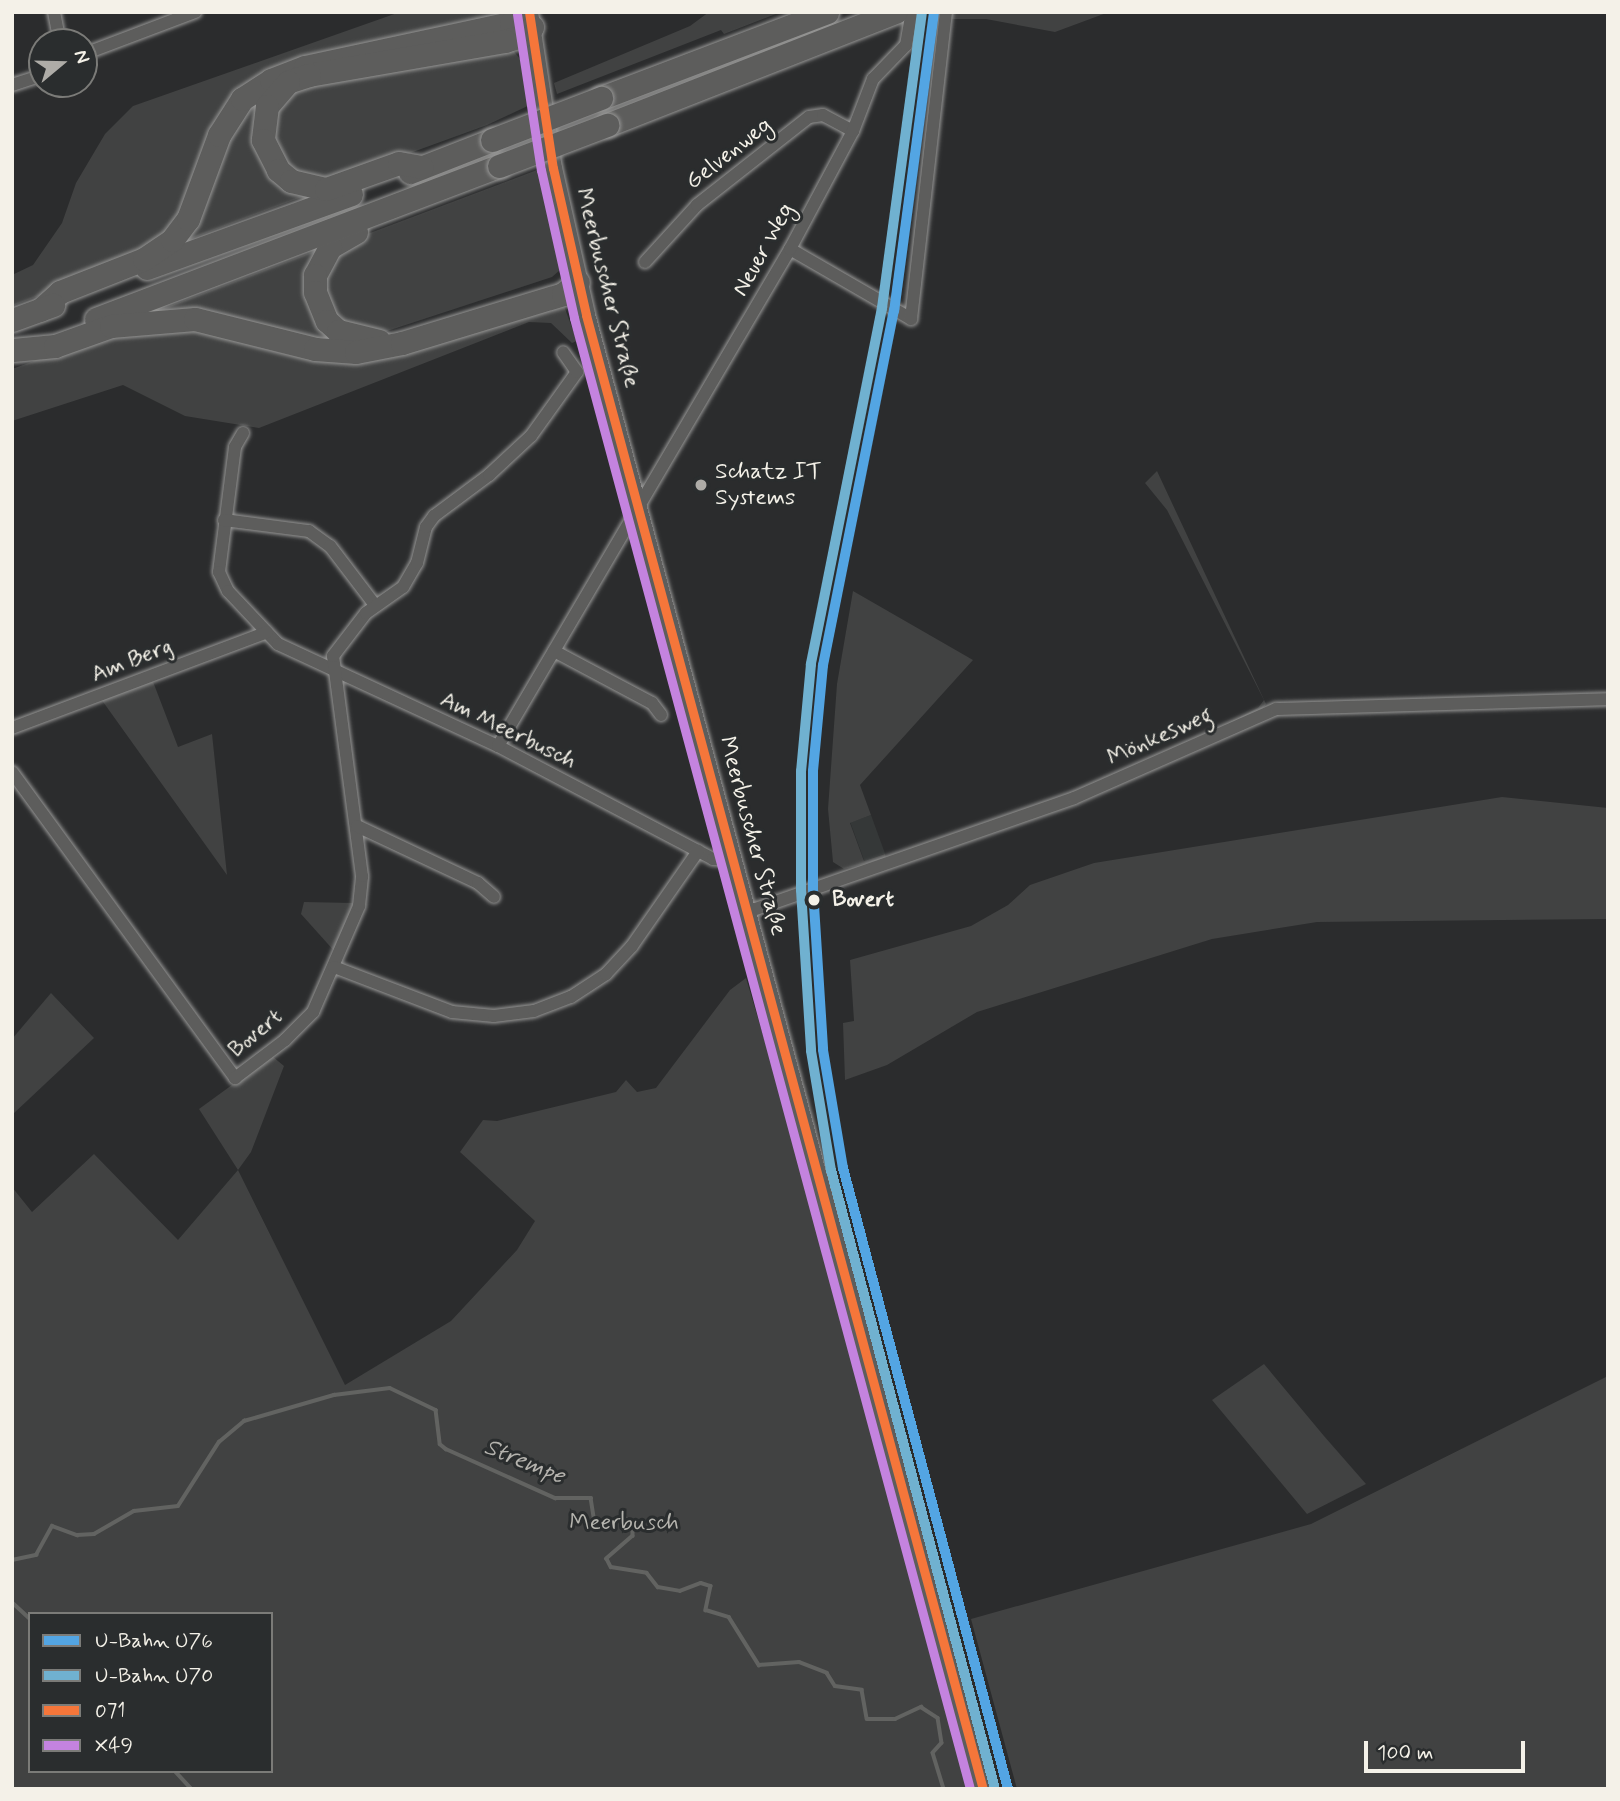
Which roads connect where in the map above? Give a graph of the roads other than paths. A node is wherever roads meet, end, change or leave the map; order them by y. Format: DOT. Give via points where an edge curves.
graph roads {
  1 [pos="195,12"];
  2 [pos="827,12"];
  3 [pos="912,12"];
  4 [pos="946,12"];
  5 [pos="888,15"];
  6 [pos="530,20"];
  7 [pos="98,49"];
  8 [pos="16,84"];
  9 [pos="12,95"];
  10 [pos="853,131"];
  11 [pos="422,167"];
  12 [pos="422,195"];
  13 [pos="790,249"];
  14 [pos="645,262"];
  15 [pos="578,282"];
  16 [pos="40,310"];
  17 [pos="12,320"];
  18 [pos="13,350"];
  19 [pos="563,352"];
  20 [pos="243,433"];
  21 [pos="639,506"];
  22 [pos="224,520"];
  23 [pos="375,606"];
  24 [pos="267,632"];
  25 [pos="554,651"];
  26 [pos="334,672"];
  27 [pos="1608,699"];
  28 [pos="661,715"];
  29 [pos="12,728"];
  30 [pos="498,746"];
  31 [pos="12,772"];
  32 [pos="357,826"];
  33 [pos="698,851"];
  34 [pos="733,860"];
  35 [pos="494,897"];
  36 [pos="747,912"];
  37 [pos="334,967"];
  38 [pos="983,1789"];
  1 -- 7 [label="street"];
  2 -- 11 [label="highway, bridge"];
  3 -- 10 [label="street, Neuer Weg" via="906,46 877,73"];
  4 -- 13 [label="street" via="911,319"];
  5 -- 12 [label="highway, bridge"];
  6 -- 11 [label="highway" via="522,36 505,41 309,75 288,82 267,106 262,140 278,170 291,181 326,189 398,163"];
  6 -- 15 [label="main road, Meerbuscher Straße"];
  6 -- 16 [label="highway" via="305,67 271,80 242,99 219,135 188,219 172,240 144,259 60,292"];
  8 -- 9 [label="street"];
  10 -- 13 [label="street, Neuer Weg"];
  10 -- 14 [label="street, Gelvenweg" via="822,115 809,117 697,205"];
  11 -- 16 [label="highway"];
  12 -- 15 [label="highway" via="410,209 330,247 320,262 315,275 317,304 338,331 363,340 395,338 559,281"];
  12 -- 18 [label="highway"];
  13 -- 21 [label="street, Neuer Weg"];
  15 -- 18 [label="highway" via="563,294 402,343 356,352 315,349 195,318 111,327 55,346"];
  15 -- 21 [label="main road, Meerbuscher Straße"];
  16 -- 17 [label="highway"];
  19 -- 23 [label="street, Bovert" via="577,372 531,436 434,516 426,527 412,574 403,587"];
  20 -- 22 [label="street, Am Meerbusch" via="235,447"];
  21 -- 25 [label="street, Neuer Weg"];
  21 -- 34 [label="main road, Meerbuscher Straße"];
  22 -- 23 [label="street" via="309,531 330,546"];
  22 -- 24 [label="street, Am Meerbusch" via="218,563 221,579"];
  23 -- 26 [label="street, Bovert" via="333,656"];
  24 -- 26 [label="street, Am Meerbusch" via="278,644"];
  24 -- 29 [label="street, Am Berg"];
  25 -- 28 [label="street" via="652,703"];
  25 -- 30 [label="street, Neuer Weg"];
  26 -- 30 [label="street, Am Meerbusch"];
  26 -- 32 [label="street, Bovert"];
  27 -- 36 [label="street, Mönkesweg" via="1276,709 1074,798"];
  30 -- 33 [label="street, Am Meerbusch"];
  31 -- 37 [label="street, Bovert" via="235,1078 313,1012"];
  32 -- 35 [label="street" via="478,883"];
  32 -- 37 [label="street, Bovert" via="362,876 359,906"];
  33 -- 34 [label="street, Am Meerbusch" via="720,861"];
  33 -- 37 [label="street" via="632,946 606,974 571,997 534,1011 494,1016 452,1012"];
  34 -- 36 [label="main road, Meerbuscher Straße"];
  36 -- 38 [label="main road, Meerbuscher Straße"];
}
